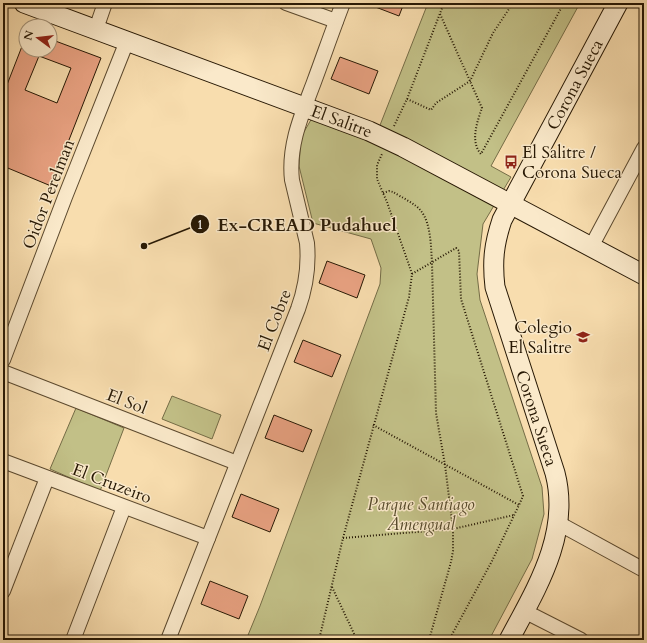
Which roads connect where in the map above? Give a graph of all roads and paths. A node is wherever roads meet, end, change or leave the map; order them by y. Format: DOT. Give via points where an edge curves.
graph roads {
  1 [pos="24,3"];
  2 [pos="105,3"];
  3 [pos="286,3"];
  4 [pos="343,3"];
  5 [pos="444,3"];
  6 [pos="513,3"];
  7 [pos="564,3"];
  8 [pos="618,3"];
  9 [pos="440,14"];
  10 [pos="336,21"];
  11 [pos="96,29"];
  12 [pos="127,41"];
  13 [pos="470,81"];
  14 [pos="406,100"];
  15 [pos="305,107"];
  16 [pos="388,140"];
  17 [pos="644,148"];
  18 [pos="383,193"];
  19 [pos="510,204"];
  20 [pos="591,247"];
  21 [pos="432,263"];
  22 [pos="412,274"];
  23 [pos="644,275"];
  24 [pos="3,360"];
  25 [pos="3,372"];
  26 [pos="373,425"];
  27 [pos="3,461"];
  28 [pos="237,463"];
  29 [pos="445,465"];
  30 [pos="47,478"];
  31 [pos="519,505"];
  32 [pos="124,506"];
  33 [pos="514,515"];
  34 [pos="558,523"];
  35 [pos="453,529"];
  36 [pos="208,538"];
  37 [pos="343,538"];
  38 [pos="644,570"];
  39 [pos="332,586"];
  40 [pos="3,591"];
  41 [pos="524,611"];
  42 [pos="73,640"];
  43 [pos="168,640"];
  44 [pos="319,640"];
  45 [pos="357,640"];
  46 [pos="429,640"];
  47 [pos="449,640"];
  48 [pos="509,640"];
  49 [pos="580,640"];
  1 -- 11 [label="street, El Salitre"];
  2 -- 11 [label="street"];
  3 -- 10 [label="street"];
  4 -- 10 [label="street, El Cobre"];
  5 -- 9 [label="path"];
  6 -- 13 [label="path" via="496,27"];
  7 -- 13 [label="path" via="481,154 477,150 476,129 482,108"];
  8 -- 19 [label="street, Corona Sueca"];
  9 -- 13 [label="path"];
  9 -- 14 [label="path"];
  10 -- 15 [label="street, El Cobre"];
  11 -- 12 [label="street, El Salitre"];
  12 -- 15 [label="street, El Salitre"];
  12 -- 24 [label="street, Oidor Perelman"];
  13 -- 14 [label="path" via="436,103 431,110"];
  14 -- 16 [label="path"];
  15 -- 16 [label="street, El Salitre"];
  15 -- 28 [label="street, El Cobre" via="295,137 290,169 293,191 307,243 305,287"];
  16 -- 18 [label="path" via="377,165 377,179"];
  16 -- 19 [label="street, El Salitre"];
  17 -- 20 [label="street"];
  18 -- 21 [label="path" via="393,192 421,210 427,225"];
  18 -- 22 [label="path"];
  19 -- 20 [label="street, El Salitre"];
  19 -- 34 [label="street, Corona Sueca" via="496,239 493,256 494,275 499,299 557,482"];
  20 -- 23 [label="street, El Salitre"];
  21 -- 22 [label="path"];
  21 -- 29 [label="path" via="436,413"];
  21 -- 31 [label="path" via="456,248 459,251 461,300 523,496"];
  22 -- 26 [label="path" via="409,297"];
  25 -- 28 [label="street, El Sol"];
  26 -- 29 [label="path"];
  26 -- 37 [label="path"];
  27 -- 30 [label="street, El Cruzeiro"];
  28 -- 36 [label="street, El Cobre"];
  29 -- 31 [label="path"];
  29 -- 35 [label="path"];
  30 -- 32 [label="street, El Cruzeiro"];
  30 -- 40 [label="street"];
  31 -- 33 [label="path"];
  32 -- 36 [label="street, El Cruzeiro"];
  32 -- 42 [label="street"];
  33 -- 35 [label="path"];
  33 -- 47 [label="path"];
  34 -- 38 [label="street"];
  34 -- 41 [label="street, Corona Sueca" via="547,566"];
  35 -- 37 [label="path"];
  35 -- 46 [label="path" via="451,562"];
  36 -- 43 [label="street, El Cobre"];
  37 -- 39 [label="path"];
  39 -- 44 [label="path"];
  39 -- 45 [label="path"];
  41 -- 48 [label="street, Corona Sueca"];
  41 -- 49 [label="street"];
}
